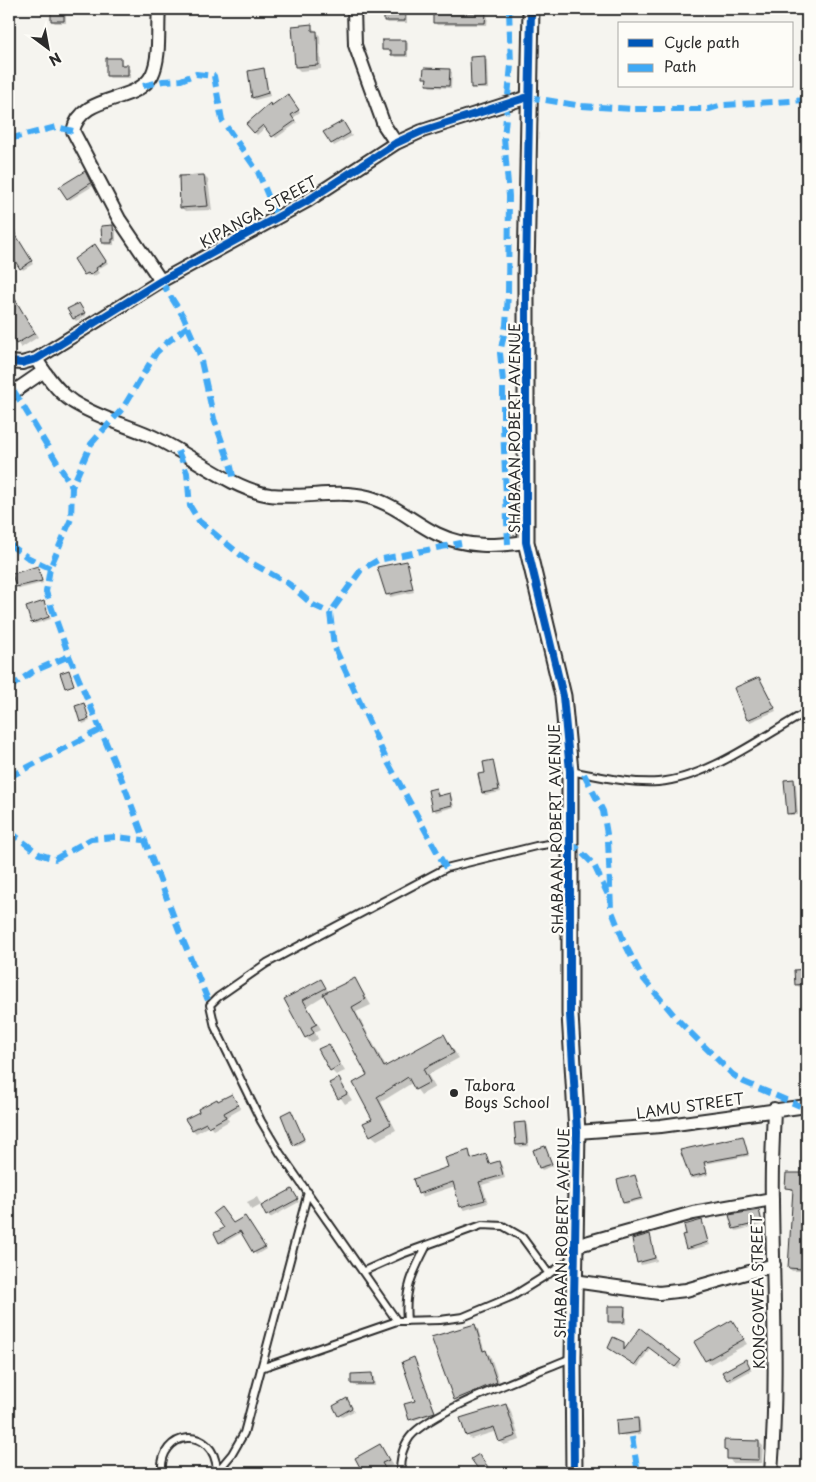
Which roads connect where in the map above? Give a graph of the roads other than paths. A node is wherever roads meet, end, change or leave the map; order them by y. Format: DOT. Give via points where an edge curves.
graph roads {
  1 [pos="159,9"];
  2 [pos="354,9"];
  3 [pos="531,9"];
  4 [pos="528,96"];
  5 [pos="396,143"];
  6 [pos="161,281"];
  7 [pos="36,359"];
  8 [pos="9,362"];
  9 [pos="44,371"];
  10 [pos="9,395"];
  11 [pos="526,542"];
  12 [pos="807,712"];
  13 [pos="570,771"];
  14 [pos="570,841"];
  15 [pos="807,1106"];
  16 [pos="774,1110"];
  17 [pos="577,1132"];
  18 [pos="308,1192"];
  19 [pos="772,1199"];
  20 [pos="427,1244"];
  21 [pos="575,1252"];
  22 [pos="774,1265"];
  23 [pos="364,1271"];
  24 [pos="549,1274"];
  25 [pos="574,1281"];
  26 [pos="397,1321"];
  27 [pos="407,1321"];
  28 [pos="573,1357"];
  29 [pos="261,1368"];
  30 [pos="217,1472"];
  31 [pos="162,1473"];
  32 [pos="400,1473"];
  33 [pos="574,1473"];
  34 [pos="770,1473"];
  1 -- 6 [label="street" via="157,51 151,77 139,89 91,107 77,120 72,131 123,226"];
  2 -- 5 [label="street" via="355,45 384,125"];
  3 -- 4 [label="street, SHABAAN ROBERT AVENUE"];
  4 -- 5 [label="street, KIPANGA STREET" via="422,130"];
  4 -- 11 [label="street, SHABAAN ROBERT AVENUE"];
  5 -- 6 [label="street, KIPANGA STREET" via="308,201"];
  6 -- 7 [label="street, KIPANGA STREET"];
  7 -- 8 [label="street, KIPANGA STREET"];
  7 -- 9 [label="street"];
  9 -- 10 [label="street"];
  9 -- 11 [label="street" via="71,401 149,435 247,489 270,495 351,494 391,504 438,534 461,543 491,546"];
  11 -- 13 [label="street, SHABAAN ROBERT AVENUE" via="563,696"];
  12 -- 13 [label="lane" via="735,753 684,776 659,782 640,782"];
  13 -- 14 [label="street, SHABAAN ROBERT AVENUE"];
  14 -- 17 [label="street, SHABAAN ROBERT AVENUE" via="570,1014"];
  14 -- 18 [label="lane" via="446,868 267,963 210,1005 215,1027 261,1121"];
  15 -- 16 [label="street, LAMU STREET"];
  16 -- 17 [label="street, LAMU STREET" via="661,1126"];
  16 -- 19 [label="street, KONGOWEA STREET"];
  17 -- 21 [label="street, SHABAAN ROBERT AVENUE"];
  18 -- 23 [label="lane"];
  18 -- 29 [label="lane"];
  19 -- 21 [label="street" via="693,1214"];
  19 -- 22 [label="street, KONGOWEA STREET"];
  20 -- 23 [label="lane"];
  20 -- 24 [label="lane" via="482,1225 503,1226 522,1237"];
  20 -- 27 [label="lane" via="408,1286"];
  21 -- 24 [label="lane"];
  21 -- 25 [label="street, SHABAAN ROBERT AVENUE"];
  22 -- 25 [label="street" via="686,1290 659,1293"];
  22 -- 34 [label="street, KONGOWEA STREET" via="775,1424"];
  23 -- 26 [label="lane"];
  24 -- 27 [label="lane" via="513,1296 462,1316"];
  25 -- 28 [label="street, SHABAAN ROBERT AVENUE"];
  26 -- 27 [label="lane"];
  26 -- 29 [label="lane"];
  28 -- 32 [label="lane" via="453,1408 421,1427 405,1447"];
  28 -- 33 [label="street, SHABAAN ROBERT AVENUE"];
  29 -- 30 [label="lane" via="244,1433"];
  30 -- 31 [label="lane" via="216,1457 210,1446 199,1439 187,1438 175,1442 166,1451 161,1462"];
}
